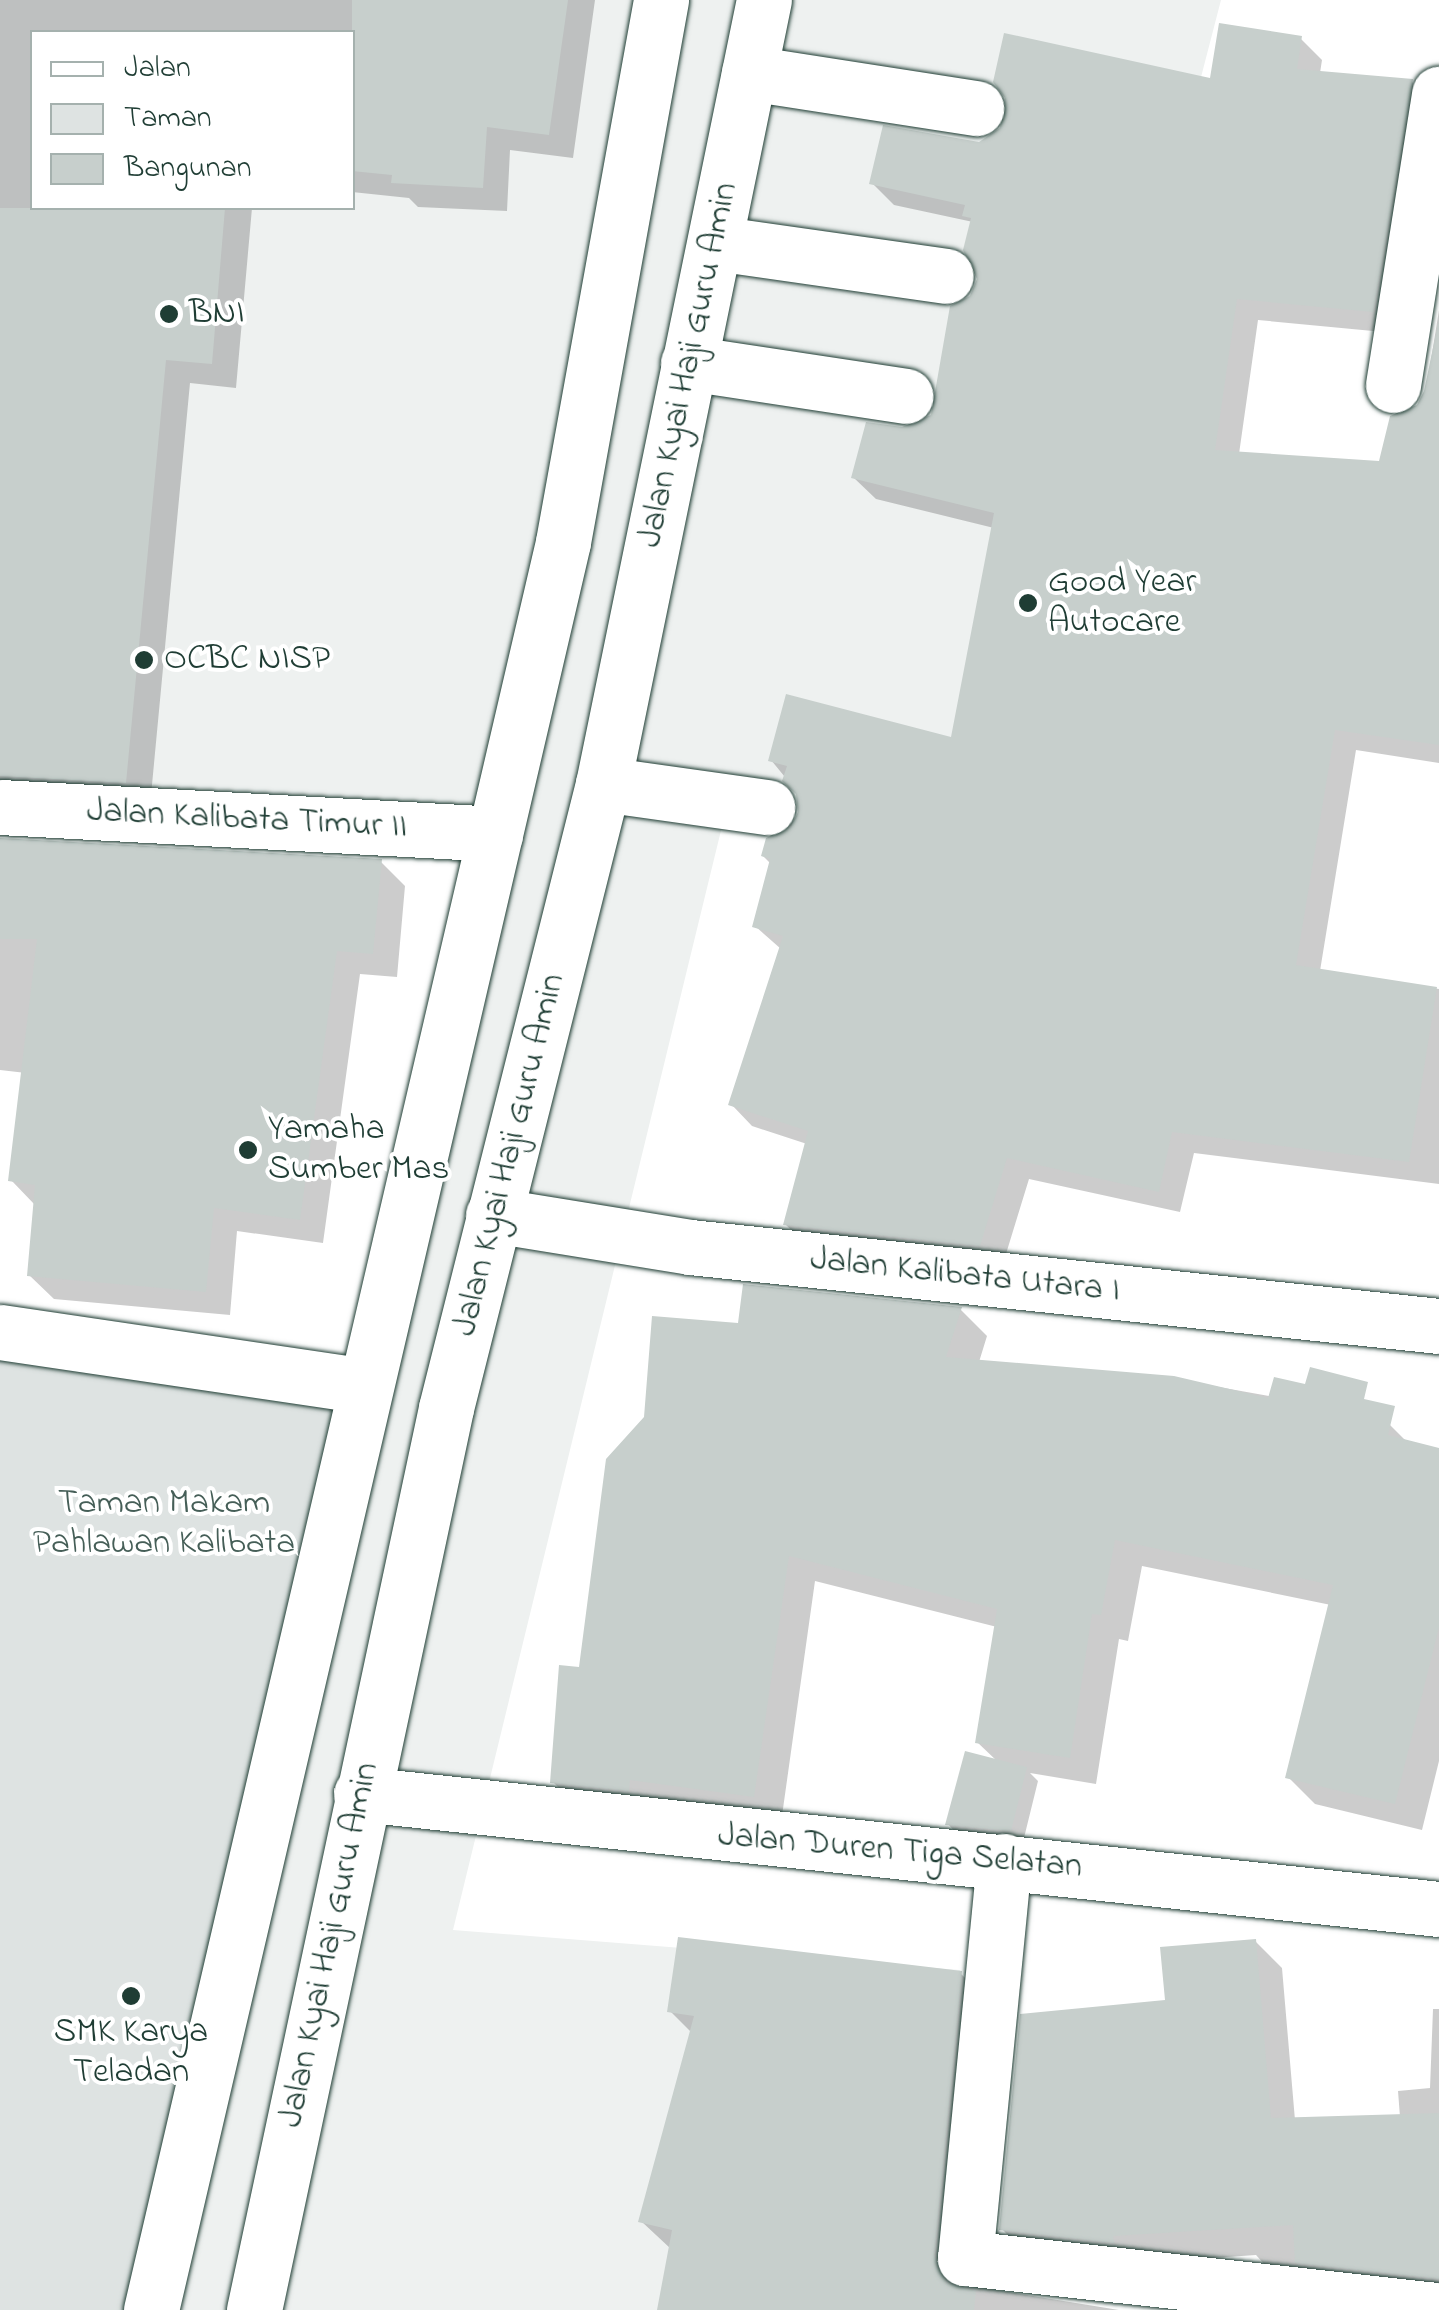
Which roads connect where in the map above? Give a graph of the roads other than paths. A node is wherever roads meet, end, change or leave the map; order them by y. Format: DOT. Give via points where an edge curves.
graph roads {
  1 [pos="661,0"];
  2 [pos="764,0"];
  3 [pos="773,77"];
  4 [pos="1439,94"];
  5 [pos="959,105"];
  6 [pos="741,246"];
  7 [pos="929,274"];
  8 [pos="708,366"];
  9 [pos="1393,385"];
  10 [pos="888,393"];
  11 [pos="626,787"];
  12 [pos="757,806"];
  13 [pos="0,807"];
  14 [pos="494,834"];
  15 [pos="510,1218"];
  16 [pos="1439,1326"];
  17 [pos="0,1332"];
  18 [pos="364,1386"];
  19 [pos="362,1794"];
  20 [pos="1004,1861"];
  21 [pos="1439,1909"];
  22 [pos="151,2310"];
  23 [pos="254,2310"];
  24 [pos="1434,2310"];
  1 -- 14 [label="main road" via="563,542"];
  2 -- 3 [label="main road, Jalan Kyai Haji Guru Amin"];
  3 -- 5 [label="main road"];
  3 -- 6 [label="main road, Jalan Kyai Haji Guru Amin"];
  4 -- 9 [label="main road"];
  6 -- 7 [label="main road"];
  6 -- 8 [label="main road, Jalan Kyai Haji Guru Amin"];
  8 -- 10 [label="main road"];
  8 -- 11 [label="main road, Jalan Kyai Haji Guru Amin"];
  11 -- 12 [label="main road"];
  11 -- 15 [label="main road, Jalan Kyai Haji Guru Amin"];
  13 -- 14 [label="main road, Jalan Kalibata Timur II"];
  14 -- 18 [label="main road"];
  15 -- 16 [label="main road, Jalan Kalibata Utara I" via="690,1247"];
  15 -- 19 [label="main road, Jalan Kyai Haji Guru Amin"];
  17 -- 18 [label="main road"];
  18 -- 22 [label="main road"];
  19 -- 20 [label="main road, Jalan Duren Tiga Selatan"];
  19 -- 23 [label="main road, Jalan Kyai Haji Guru Amin"];
  20 -- 21 [label="main road, Jalan Duren Tiga Selatan"];
  20 -- 24 [label="main road" via="965,2258"];
}
